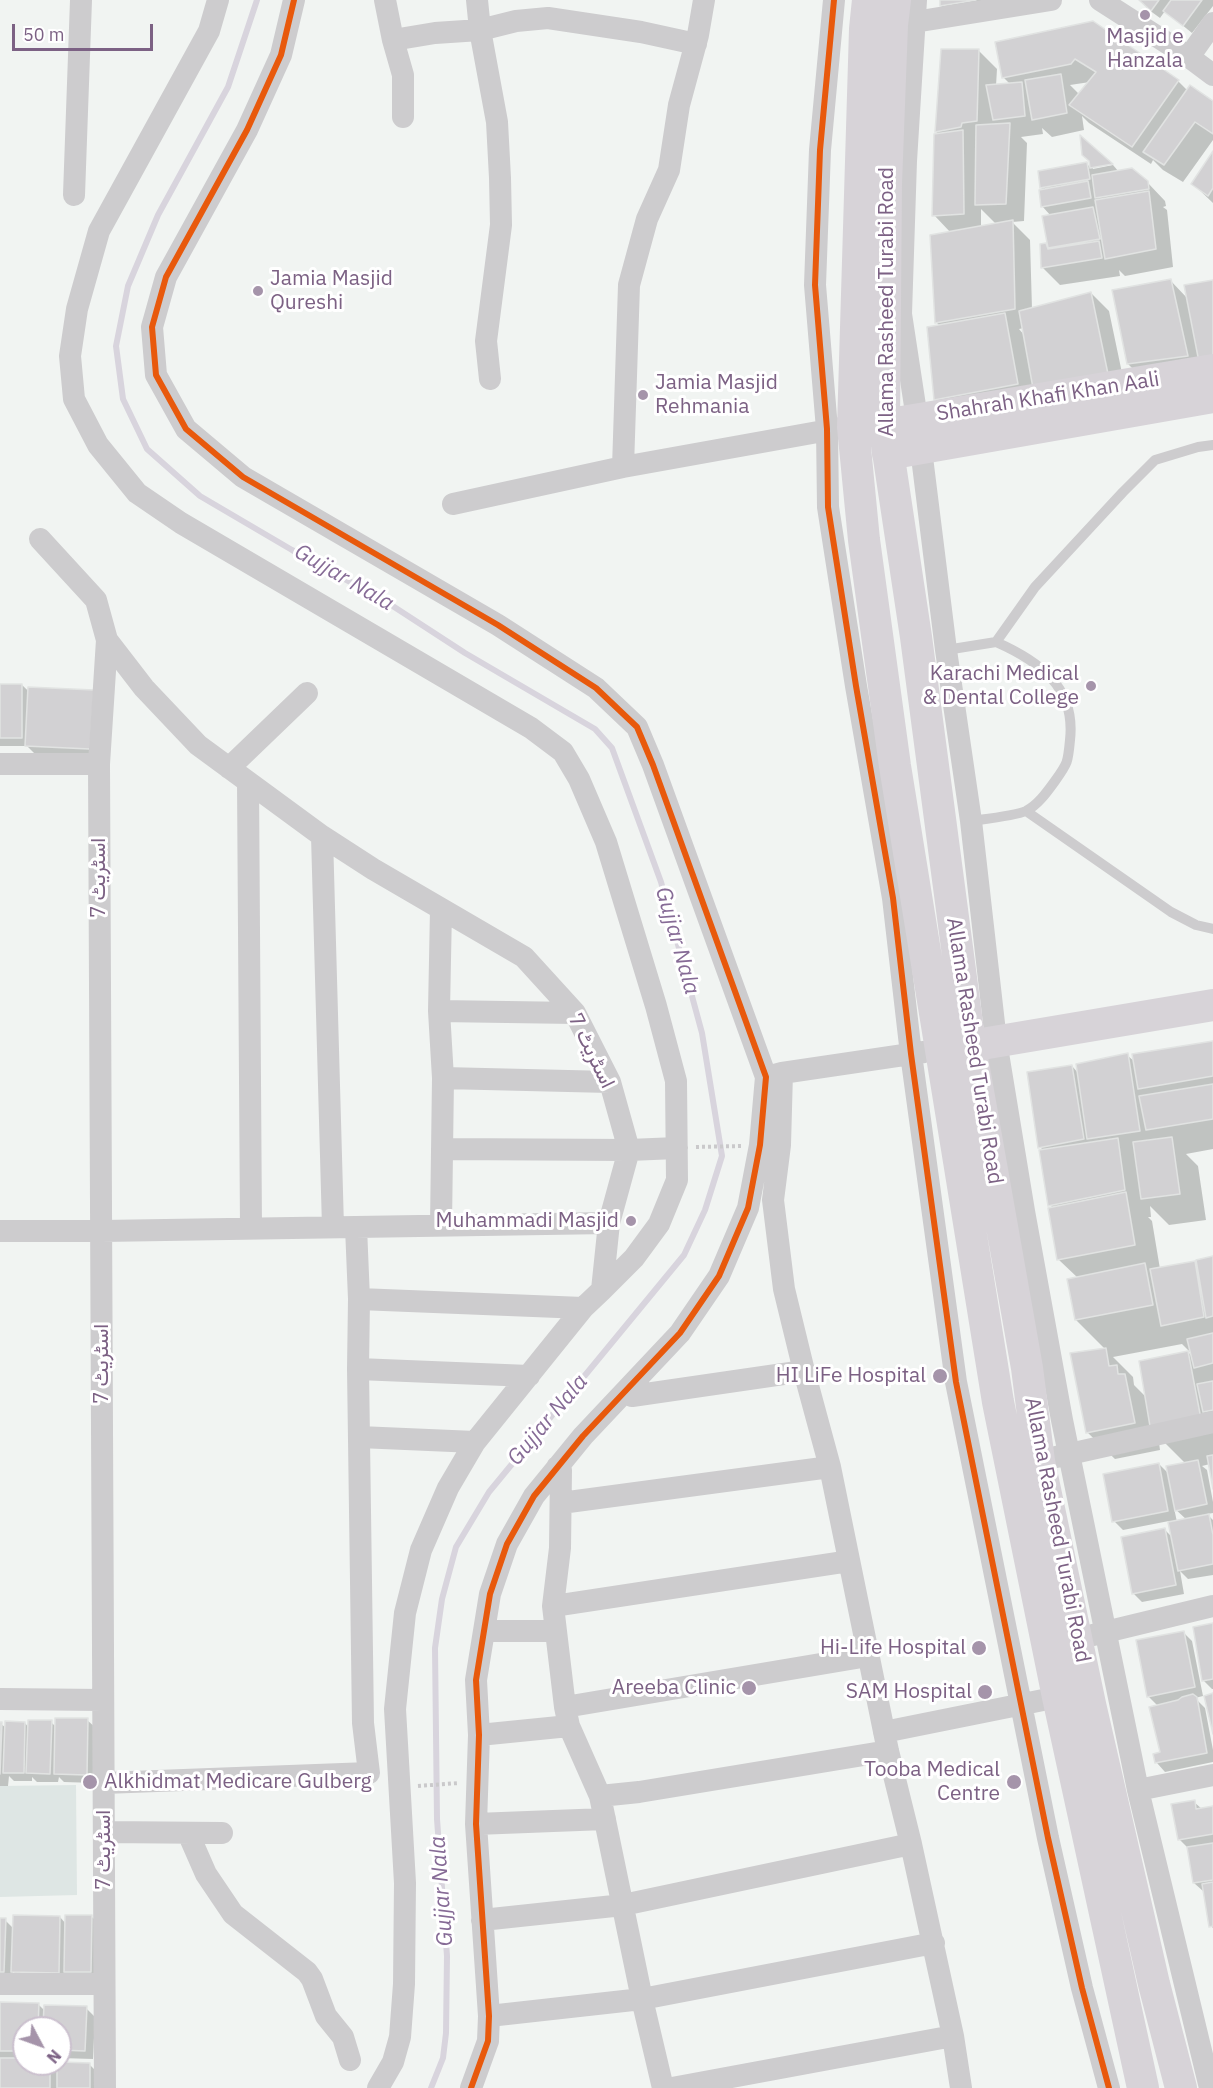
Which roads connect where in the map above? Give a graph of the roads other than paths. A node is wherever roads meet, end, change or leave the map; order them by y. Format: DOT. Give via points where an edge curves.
graph roads {
  1 [pos="81,0"];
  2 [pos="218,0"];
  3 [pos="294,0"];
  4 [pos="386,0"];
  5 [pos="477,0"];
  6 [pos="704,0"];
  7 [pos="834,0"];
  8 [pos="868,0"];
  9 [pos="916,0"];
  10 [pos="1051,0"];
  11 [pos="1100,0"];
  12 [pos="900,16"];
  13 [pos="1213,23"];
  14 [pos="480,30"];
  15 [pos="393,40"];
  16 [pos="696,44"];
  17 [pos="1189,57"];
  18 [pos="1213,75"];
  19 [pos="403,117"];
  20 [pos="74,195"];
  21 [pos="1213,370"];
  22 [pos="490,379"];
  23 [pos="1213,397"];
  24 [pos="840,428"];
  25 [pos="919,434"];
  26 [pos="886,440"];
  27 [pos="1213,445"];
  28 [pos="623,467"];
  29 [pos="453,504"];
  30 [pos="40,539"];
  31 [pos="107,640"];
  32 [pos="996,642"];
  33 [pos="946,650"];
  34 [pos="307,693"];
  35 [pos="0,764"];
  36 [pos="99,764"];
  37 [pos="229,768"];
  38 [pos="248,782"];
  39 [pos="1026,811"];
  40 [pos="971,821"];
  41 [pos="322,836"];
  42 [pos="441,909"];
  43 [pos="1213,929"];
  44 [pos="1213,1005"];
  45 [pos="439,1011"];
  46 [pos="575,1013"];
  47 [pos="954,1048"];
  48 [pos="774,1075"];
  49 [pos="442,1078"];
  50 [pos="610,1082"];
  51 [pos="770,1145"];
  52 [pos="681,1147"];
  53 [pos="442,1149"];
  54 [pos="629,1150"];
  55 [pos="609,1223"];
  56 [pos="441,1225"];
  57 [pos="333,1227"];
  58 [pos="356,1227"];
  59 [pos="251,1228"];
  60 [pos="0,1231"];
  61 [pos="102,1231"];
  62 [pos="602,1290"];
  63 [pos="359,1299"];
  64 [pos="583,1308"];
  65 [pos="358,1369"];
  66 [pos="804,1371"];
  67 [pos="530,1376"];
  68 [pos="627,1390"];
  69 [pos="1213,1422"];
  70 [pos="359,1437"];
  71 [pos="475,1442"];
  72 [pos="1069,1454"];
  73 [pos="1039,1461"];
  74 [pos="557,1467"];
  75 [pos="830,1467"];
  76 [pos="561,1503"];
  77 [pos="849,1561"];
  78 [pos="553,1606"];
  79 [pos="1213,1606"];
  80 [pos="484,1631"];
  81 [pos="555,1631"];
  82 [pos="1091,1635"];
  83 [pos="868,1656"];
  84 [pos="1058,1697"];
  85 [pos="0,1700"];
  86 [pos="103,1700"];
  87 [pos="1020,1704"];
  88 [pos="567,1717"];
  89 [pos="479,1735"];
  90 [pos="886,1742"];
  91 [pos="1213,1775"];
  92 [pos="104,1783"];
  93 [pos="1138,1790"];
  94 [pos="600,1796"];
  95 [pos="604,1819"];
  96 [pos="476,1824"];
  97 [pos="104,1832"];
  98 [pos="188,1833"];
  99 [pos="222,1833"];
  100 [pos="911,1844"];
  101 [pos="623,1905"];
  102 [pos="482,1920"];
  103 [pos="934,1943"];
  104 [pos="0,1984"];
  105 [pos="104,1984"];
  106 [pos="642,1999"];
  107 [pos="489,2016"];
  108 [pos="953,2036"];
  109 [pos="350,2060"];
  110 [pos="105,2088"];
  111 [pos="378,2088"];
  112 [pos="471,2088"];
  113 [pos="663,2088"];
  114 [pos="672,2088"];
  115 [pos="961,2088"];
  116 [pos="1109,2088"];
  117 [pos="1143,2088"];
  118 [pos="1181,2088"];
  119 [pos="1210,2088"];
  1 -- 20 [label="street"];
  2 -- 52 [label="street" via="208,32 99,231 75,321 70,356 74,399 98,446 137,493 181,523 531,728 563,752 606,842 656,1006 676,1081"];
  3 -- 48 [label="street" via="281,55 247,129 166,277 152,327 156,375 186,429 243,477 498,625 596,688 637,727"];
  4 -- 15 [label="street"];
  5 -- 14 [label="street"];
  6 -- 16 [label="street"];
  7 -- 24 [label="street" via="820,150 815,285"];
  8 -- 24 [label="main road, Allama Rasheed Turabi Road"];
  9 -- 12 [label="street"];
  10 -- 12 [label="street"];
  11 -- 17 [label="street"];
  12 -- 25 [label="street" via="906,161 901,314"];
  12 -- 26 [label="main road, Allama Rasheed Turabi Road" via="886,184"];
  13 -- 17 [label="street"];
  14 -- 15 [label="street"];
  14 -- 16 [label="street" via="548,18"];
  14 -- 22 [label="street" via="497,122 500,178 501,225 486,341"];
  15 -- 19 [label="street" via="403,75"];
  16 -- 28 [label="street" via="679,105 669,170 647,219 630,285"];
  17 -- 18 [label="street"];
  21 -- 25 [label="main road, Shahrah Khafi Khan Aali"];
  23 -- 25 [label="main road, Shahrah Khafi Khan Aali"];
  24 -- 26 [label="street"];
  24 -- 28 [label="street"];
  24 -- 47 [label="main road, Allama Rasheed Turabi Road" via="864,540 895,766"];
  25 -- 26 [label="main road, Shahrah Khafi Khan Aali"];
  25 -- 33 [label="street"];
  26 -- 47 [label="main road, Allama Rasheed Turabi Road" via="916,637"];
  27 -- 32 [label="lane" via="1155,460 1035,587"];
  28 -- 29 [label="street"];
  30 -- 31 [label="street, اسٹریٹ 7" via="96,600"];
  31 -- 36 [label="street, اسٹریٹ 7"];
  31 -- 37 [label="street, اسٹریٹ 7" via="144,688 198,744"];
  32 -- 33 [label="lane"];
  32 -- 39 [label="lane" via="1045,672 1069,705 1072,729 1068,763 1044,796"];
  33 -- 40 [label="street"];
  34 -- 37 [label="street"];
  35 -- 36 [label="street"];
  36 -- 61 [label="street, اسٹریٹ 7"];
  37 -- 38 [label="street, اسٹریٹ 7"];
  38 -- 41 [label="street, اسٹریٹ 7"];
  38 -- 59 [label="street"];
  39 -- 40 [label="lane"];
  39 -- 43 [label="lane" via="1172,912 1196,926"];
  40 -- 47 [label="street"];
  41 -- 42 [label="street, اسٹریٹ 7"];
  41 -- 57 [label="street"];
  42 -- 45 [label="street"];
  42 -- 46 [label="street, اسٹریٹ 7" via="524,957"];
  44 -- 47 [label="main road"];
  45 -- 46 [label="street"];
  45 -- 49 [label="street"];
  46 -- 50 [label="street, اسٹریٹ 7"];
  47 -- 48 [label="street"];
  47 -- 72 [label="street" via="1024,1211"];
  47 -- 73 [label="main road, Allama Rasheed Turabi Road" via="1027,1368"];
  47 -- 84 [label="main road, Allama Rasheed Turabi Road" via="998,1402"];
  47 -- 87 [label="street" via="956,1382"];
  48 -- 51 [label="street"];
  49 -- 50 [label="street"];
  49 -- 53 [label="street"];
  50 -- 54 [label="street, اسٹریٹ 7"];
  51 -- 66 [label="street" via="784,1289"];
  51 -- 68 [label="street" via="719,1276 680,1333"];
  52 -- 54 [label="street"];
  52 -- 62 [label="street" via="677,1180 659,1224 634,1258"];
  53 -- 54 [label="street"];
  53 -- 56 [label="street"];
  54 -- 55 [label="street"];
  55 -- 56 [label="street"];
  55 -- 62 [label="street"];
  56 -- 58 [label="street"];
  57 -- 58 [label="street"];
  57 -- 59 [label="street"];
  58 -- 63 [label="street"];
  59 -- 61 [label="street"];
  60 -- 61 [label="street"];
  61 -- 86 [label="street, اسٹریٹ 7"];
  62 -- 64 [label="street"];
  63 -- 64 [label="street"];
  63 -- 65 [label="street"];
  64 -- 67 [label="street"];
  65 -- 67 [label="street"];
  65 -- 70 [label="street"];
  66 -- 68 [label="street" via="632,1396"];
  66 -- 75 [label="street"];
  67 -- 71 [label="street"];
  68 -- 74 [label="street"];
  69 -- 72 [label="street"];
  70 -- 71 [label="street"];
  70 -- 92 [label="street" via="363,1723 369,1773"];
  71 -- 111 [label="street" via="448,1488 421,1550 405,1612 395,1709 405,1883 404,1984 398,2045"];
  72 -- 73 [label="street"];
  72 -- 82 [label="street"];
  73 -- 82 [label="main road, Allama Rasheed Turabi Road"];
  74 -- 76 [label="street" via="561,1470"];
  74 -- 80 [label="street" via="534,1496 507,1544 490,1594"];
  75 -- 76 [label="street"];
  75 -- 77 [label="street"];
  76 -- 78 [label="street"];
  77 -- 78 [label="street"];
  77 -- 83 [label="street"];
  78 -- 81 [label="street"];
  79 -- 82 [label="street"];
  80 -- 81 [label="street"];
  80 -- 89 [label="street" via="476,1680"];
  81 -- 88 [label="street"];
  82 -- 93 [label="street"];
  82 -- 118 [label="main road, Allama Rasheed Turabi Road" via="1090,1704"];
  83 -- 88 [label="street"];
  83 -- 90 [label="street"];
  84 -- 87 [label="street"];
  84 -- 117 [label="main road, Allama Rasheed Turabi Road"];
  85 -- 86 [label="street"];
  86 -- 92 [label="street, اسٹریٹ 7"];
  87 -- 90 [label="street"];
  87 -- 116 [label="street" via="1082,1988"];
  88 -- 89 [label="street"];
  88 -- 94 [label="street"];
  89 -- 96 [label="street"];
  90 -- 94 [label="street" via="651,1790"];
  90 -- 100 [label="street"];
  91 -- 93 [label="street"];
  92 -- 97 [label="street, اسٹریٹ 7"];
  93 -- 119 [label="street"];
  94 -- 95 [label="street"];
  95 -- 96 [label="street"];
  95 -- 101 [label="street"];
  96 -- 102 [label="street"];
  97 -- 98 [label="street"];
  97 -- 105 [label="street, اسٹریٹ 7"];
  98 -- 99 [label="street"];
  98 -- 109 [label="street" via="206,1874 233,1914 312,1979 326,2016 343,2037"];
  100 -- 101 [label="street"];
  100 -- 103 [label="street"];
  101 -- 102 [label="street"];
  101 -- 106 [label="street"];
  102 -- 107 [label="street"];
  103 -- 106 [label="street"];
  103 -- 108 [label="street"];
  104 -- 105 [label="street"];
  105 -- 110 [label="street, اسٹریٹ 7"];
  106 -- 107 [label="street"];
  106 -- 113 [label="street"];
  107 -- 112 [label="street" via="488,2041"];
  108 -- 114 [label="street"];
  108 -- 115 [label="street"];
}
